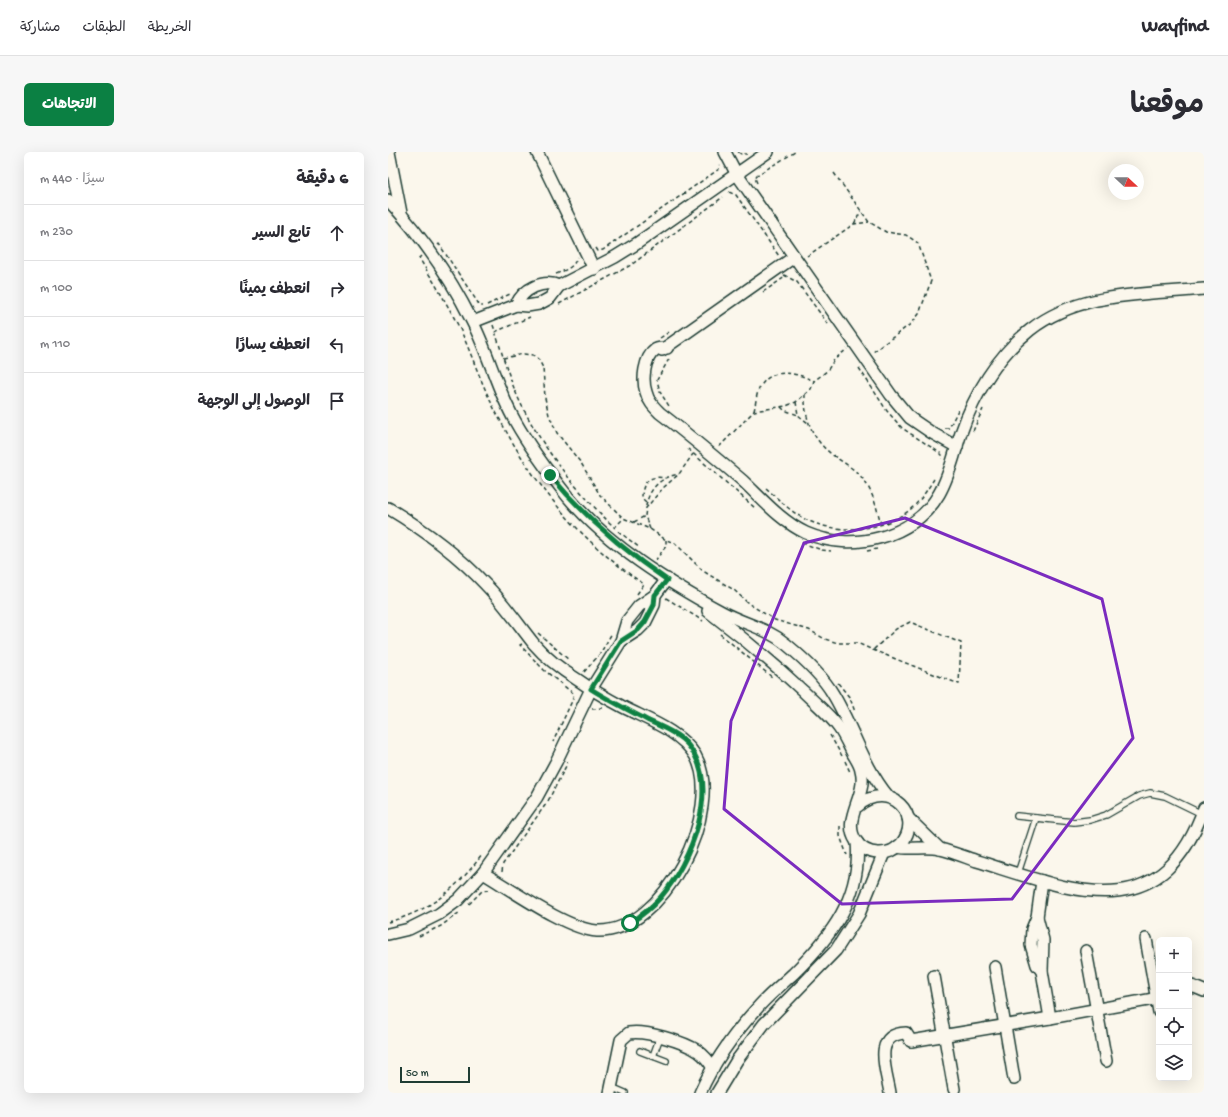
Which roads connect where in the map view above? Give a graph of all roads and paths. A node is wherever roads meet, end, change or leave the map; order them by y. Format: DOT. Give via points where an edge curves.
graph roads {
  1 [pos="389,152"];
  2 [pos="537,152"];
  3 [pos="738,152"];
  4 [pos="750,152"];
  5 [pos="768,152"];
  6 [pos="795,152"];
  7 [pos="726,153"];
  8 [pos="736,173"];
  9 [pos="834,173"];
  10 [pos="760,188"];
  11 [pos="388,200"];
  12 [pos="861,211"];
  13 [pos="401,213"];
  14 [pos="869,222"];
  15 [pos="854,224"];
  16 [pos="429,250"];
  17 [pos="584,250"];
  18 [pos="794,257"];
  19 [pos="811,262"];
  20 [pos="779,268"];
  21 [pos="594,269"];
  22 [pos="550,276"];
  23 [pos="560,286"];
  24 [pos="1204,289"];
  25 [pos="516,291"];
  26 [pos="759,295"];
  27 [pos="516,305"];
  28 [pos="556,305"];
  29 [pos="536,314"];
  30 [pos="490,316"];
  31 [pos="473,322"];
  32 [pos="829,325"];
  33 [pos="670,331"];
  34 [pos="496,332"];
  35 [pos="657,340"];
  36 [pos="842,344"];
  37 [pos="851,347"];
  38 [pos="870,347"];
  39 [pos="668,353"];
  40 [pos="503,358"];
  41 [pos="859,368"];
  42 [pos="814,381"];
  43 [pos="805,394"];
  44 [pos="796,402"];
  45 [pos="986,402"];
  46 [pos="960,406"];
  47 [pos="781,407"];
  48 [pos="674,410"];
  49 [pos="754,411"];
  50 [pos="798,415"];
  51 [pos="808,423"];
  52 [pos="940,427"];
  53 [pos="971,436"];
  54 [pos="713,443"];
  55 [pos="957,447"];
  56 [pos="687,449"];
  57 [pos="693,454"];
  58 [pos="940,465"];
  59 [pos="679,474"];
  60 [pos="936,476"];
  61 [pos="665,478"];
  62 [pos="765,487"];
  63 [pos="647,502"];
  64 [pos="388,508"];
  65 [pos="646,508"];
  66 [pos="758,511"];
  67 [pos="645,516"];
  68 [pos="623,518"];
  69 [pos="633,522"];
  70 [pos="881,524"];
  71 [pos="614,528"];
  72 [pos="650,529"];
  73 [pos="801,543"];
  74 [pos="883,548"];
  75 [pos="644,551"];
  76 [pos="836,551"];
  77 [pos="864,551"];
  78 [pos="650,556"];
  79 [pos="661,563"];
  80 [pos="667,580"];
  81 [pos="678,587"];
  82 [pos="656,594"];
  83 [pos="636,596"];
  84 [pos="704,621"];
  85 [pos="716,630"];
  86 [pos="613,631"];
  87 [pos="530,638"];
  88 [pos="621,641"];
  89 [pos="873,650"];
  90 [pos="570,662"];
  91 [pos="580,670"];
  92 [pos="836,680"];
  93 [pos="777,682"];
  94 [pos="591,689"];
  95 [pos="855,712"];
  96 [pos="830,734"];
  97 [pos="553,743"];
  98 [pos="855,748"];
  99 [pos="851,774"];
  100 [pos="888,796"];
  101 [pos="858,806"];
  102 [pos="1203,812"];
  103 [pos="1017,816"];
  104 [pos="908,818"];
  105 [pos="1036,818"];
  106 [pos="841,822"];
  107 [pos="857,842"];
  108 [pos="897,847"];
  109 [pos="940,849"];
  110 [pos="484,853"];
  111 [pos="884,853"];
  112 [pos="848,858"];
  113 [pos="483,873"];
  114 [pos="1018,873"];
  115 [pos="1042,881"];
  116 [pos="388,922"];
  117 [pos="388,934"];
  118 [pos="1146,939"];
  119 [pos="1086,951"];
  120 [pos="995,966"];
  121 [pos="934,976"];
  122 [pos="1192,984"];
  123 [pos="1204,985"];
  124 [pos="1192,986"];
  125 [pos="1156,988"];
  126 [pos="1204,991"];
  127 [pos="1156,998"];
  128 [pos="1096,1009"];
  129 [pos="1050,1018"];
  130 [pos="1005,1025"];
  131 [pos="944,1036"];
  132 [pos="660,1038"];
  133 [pos="640,1051"];
  134 [pos="653,1056"];
  135 [pos="666,1061"];
  136 [pos="1106,1061"];
  137 [pos="713,1068"];
  138 [pos="1014,1079"];
  139 [pos="954,1089"];
  140 [pos="611,1091"];
  141 [pos="625,1093"];
  142 [pos="700,1093"];
  143 [pos="717,1093"];
  144 [pos="890,1093"];
  1 -- 13 [label="street"];
  2 -- 17 [label="street"];
  3 -- 4 [label="path"];
  5 -- 8 [label="street"];
  6 -- 10 [label="path" via="757,174 756,182"];
  7 -- 8 [label="street"];
  7 -- 17 [label="path" via="719,158 719,169 604,250 598,251 594,246"];
  8 -- 18 [label="street"];
  8 -- 21 [label="street" via="636,244"];
  9 -- 12 [label="path"];
  11 -- 13 [label="street"];
  12 -- 14 [label="path"];
  12 -- 15 [label="path"];
  13 -- 16 [label="street"];
  14 -- 15 [label="path"];
  14 -- 38 [label="path" via="886,232 906,235 915,241 921,249 931,281 919,314 912,323 873,352"];
  15 -- 19 [label="path" via="807,256"];
  16 -- 25 [label="path" via="440,244 480,306 486,306"];
  16 -- 31 [label="street" via="453,285"];
  16 -- 83 [label="path" via="419,258 445,298 496,413 518,453 542,488 581,532 609,558 644,584"];
  17 -- 21 [label="street"];
  17 -- 22 [label="path" via="576,254 576,263 571,267"];
  18 -- 20 [label="street"];
  18 -- 37 [label="street"];
  20 -- 28 [label="path" via="774,260 779,258 779,255 736,195 729,192 631,265"];
  20 -- 39 [label="street"];
  21 -- 23 [label="street"];
  23 -- 27 [label="street" via="550,298 539,304"];
  23 -- 27 [label="street" via="549,283 538,286 523,295"];
  24 -- 55 [label="street" via="1099,299 1063,310 1038,324 1010,348 992,372 974,403"];
  26 -- 32 [label="path" via="785,277 792,278"];
  27 -- 30 [label="street"];
  29 -- 34 [label="path"];
  30 -- 31 [label="street"];
  30 -- 34 [label="path"];
  31 -- 80 [label="street" via="515,421 550,475 592,521"];
  33 -- 35 [label="path"];
  34 -- 40 [label="path"];
  36 -- 37 [label="path"];
  37 -- 42 [label="path"];
  37 -- 55 [label="street" via="910,418"];
  39 -- 48 [label="path" via="657,380 660,392"];
  39 -- 55 [label="street" via="656,353 648,381 651,393 672,422 722,462 786,521 805,532 834,541 855,542 902,529 920,516 939,494"];
  40 -- 68 [label="path" via="524,354 533,355 539,360 543,368 549,415 557,433 580,463 600,496"];
  40 -- 71 [label="path" via="522,405 541,440 574,486"];
  41 -- 58 [label="path" via="887,411 902,428 942,455"];
  42 -- 43 [label="path" via="811,389"];
  42 -- 49 [label="path" via="791,372 771,376 761,385"];
  43 -- 44 [label="path"];
  43 -- 51 [label="path" via="804,407"];
  44 -- 47 [label="path"];
  44 -- 50 [label="path"];
  45 -- 53 [label="path"];
  46 -- 52 [label="path" via="949,428"];
  47 -- 49 [label="path"];
  47 -- 50 [label="path"];
  49 -- 54 [label="path" via="719,448"];
  50 -- 51 [label="path"];
  51 -- 70 [label="path" via="822,445 862,479 870,490"];
  56 -- 57 [label="path"];
  57 -- 59 [label="path"];
  57 -- 66 [label="path"];
  59 -- 61 [label="path"];
  59 -- 65 [label="path"];
  60 -- 70 [label="path" via="918,502 905,514"];
  61 -- 63 [label="path" via="655,486"];
  61 -- 63 [label="path" via="656,476 646,480 642,488 642,498"];
  62 -- 70 [label="path" via="791,511 812,522 850,529"];
  63 -- 65 [label="path"];
  64 -- 87 [label="street" via="430,537 473,572"];
  65 -- 67 [label="path"];
  67 -- 69 [label="path"];
  67 -- 72 [label="path"];
  68 -- 69 [label="path"];
  68 -- 71 [label="path"];
  69 -- 72 [label="path"];
  71 -- 75 [label="path"];
  72 -- 89 [label="path" via="674,543 703,571 775,620 809,630 838,643 857,643"];
  73 -- 76 [label="path" via="822,550"];
  74 -- 77 [label="path"];
  78 -- 79 [label="path"];
  80 -- 81 [label="street"];
  80 -- 82 [label="street"];
  81 -- 98 [label="street" via="765,656 835,723"];
  81 -- 98 [label="street" via="729,616 765,630 792,649 829,688"];
  82 -- 84 [label="path"];
  82 -- 88 [label="street" via="632,613"];
  82 -- 88 [label="street" via="654,605 645,622"];
  85 -- 93 [label="path"];
  86 -- 91 [label="path" via="588,670"];
  87 -- 90 [label="path" via="539,632"];
  87 -- 94 [label="street" via="550,660"];
  87 -- 97 [label="path" via="520,645 544,670 574,694"];
  88 -- 94 [label="street"];
  89 -- 89 [label="path" via="896,629 910,622 961,643 959,684"];
  92 -- 95 [label="path" via="850,698"];
  94 -- 113 [label="street" via="537,797"];
  94 -- 113 [label="street" via="676,736 688,745 695,756 702,772 702,798 696,832 682,866 667,889 647,911 621,928 605,931 581,928 566,922"];
  96 -- 99 [label="path"];
  98 -- 100 [label="street"];
  98 -- 101 [label="street" via="862,774"];
  100 -- 101 [label="street" via="868,798"];
  100 -- 104 [label="street" via="902,807"];
  101 -- 107 [label="street" via="851,823"];
  102 -- 105 [label="lane" via="1165,796 1150,793 1139,796 1106,815 1090,820 1074,822"];
  102 -- 115 [label="street" via="1178,857 1161,874 1140,885 1118,891 1098,892 1071,889"];
  103 -- 105 [label="lane"];
  104 -- 108 [label="street" via="908,831"];
  104 -- 109 [label="street"];
  105 -- 114 [label="lane"];
  106 -- 112 [label="path" via="840,836"];
  107 -- 111 [label="street" via="866,850"];
  107 -- 137 [label="street" via="857,875 838,919 806,961 745,1022"];
  108 -- 109 [label="street"];
  108 -- 111 [label="street"];
  109 -- 114 [label="street"];
  110 -- 116 [label="path" via="451,891 427,907"];
  111 -- 143 [label="street" via="859,914 836,950 764,1024 737,1060"];
  113 -- 117 [label="street" via="458,900 439,914 409,929"];
  114 -- 115 [label="street"];
  115 -- 129 [label="street" via="1037,918 1043,940 1042,971"];
  118 -- 125 [label="street"];
  119 -- 128 [label="street"];
  120 -- 130 [label="street"];
  121 -- 131 [label="street"];
  122 -- 123 [label="street"];
  124 -- 126 [label="street"];
  127 -- 128 [label="street"];
  128 -- 129 [label="street"];
  128 -- 136 [label="street"];
  129 -- 130 [label="street"];
  130 -- 131 [label="street"];
  130 -- 138 [label="street"];
  131 -- 139 [label="street"];
  131 -- 144 [label="street" via="911,1041 907,1036 894,1042 887,1056 886,1068"];
  132 -- 134 [label="lane"];
  132 -- 137 [label="street" via="686,1045 699,1052"];
  132 -- 140 [label="street" via="632,1032 623,1037"];
  133 -- 134 [label="lane"];
  134 -- 135 [label="lane"];
  137 -- 142 [label="street"];
  140 -- 141 [label="lane"];
}
